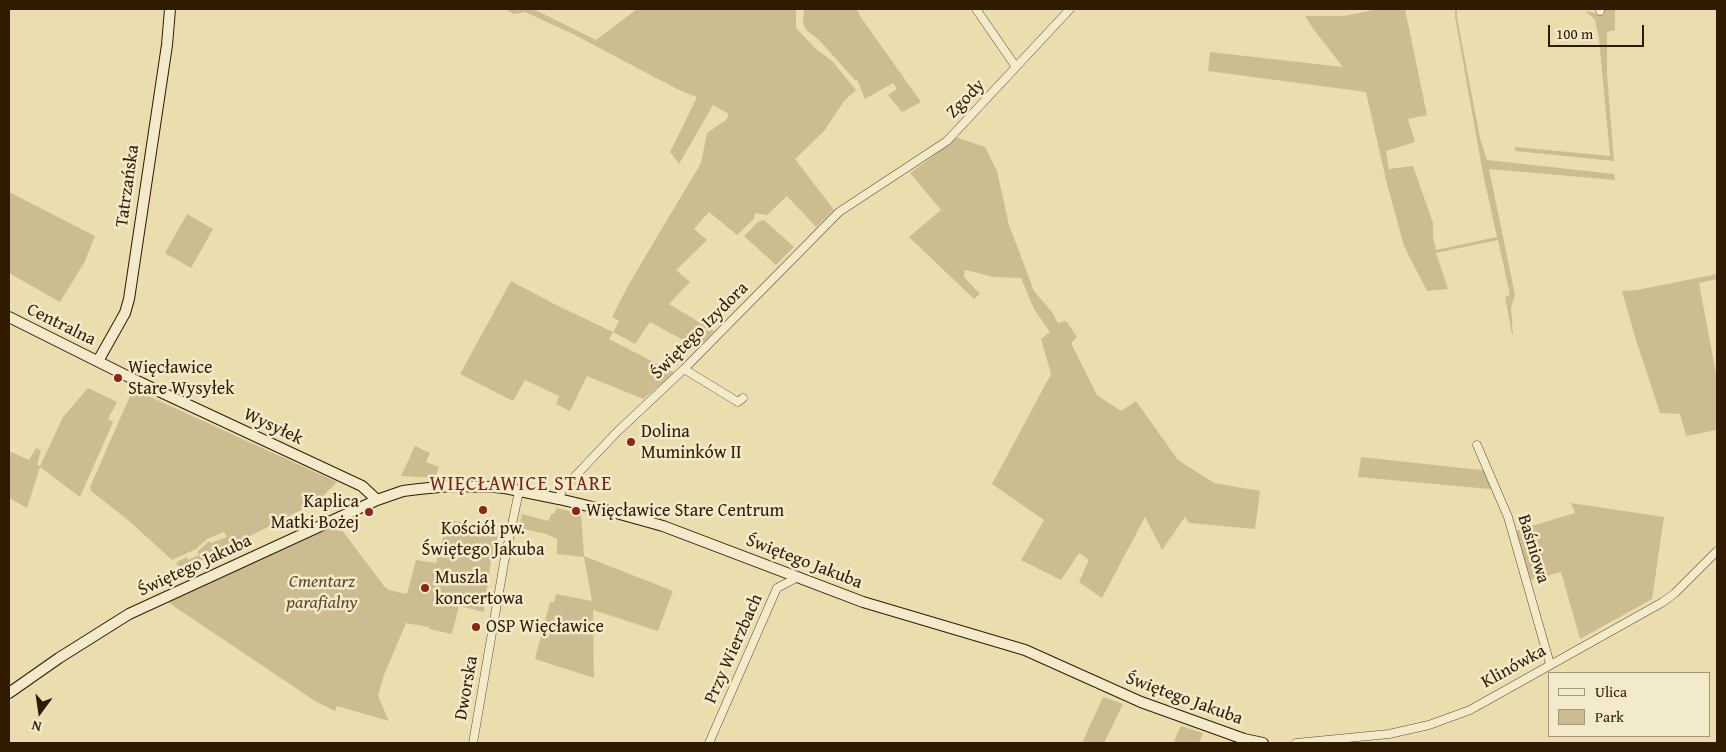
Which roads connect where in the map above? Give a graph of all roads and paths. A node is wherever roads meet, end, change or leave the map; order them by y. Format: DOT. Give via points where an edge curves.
graph roads {
  1 [pos="170,9"];
  2 [pos="976,9"];
  3 [pos="1070,9"];
  4 [pos="1016,67"];
  5 [pos="869,192"];
  6 [pos="9,317"];
  7 [pos="98,361"];
  8 [pos="684,369"];
  9 [pos="743,398"];
  10 [pos="1477,445"];
  11 [pos="519,491"];
  12 [pos="560,499"];
  13 [pos="377,500"];
  14 [pos="1717,551"];
  15 [pos="798,577"];
  16 [pos="1550,664"];
  17 [pos="9,693"];
  18 [pos="473,743"];
  19 [pos="709,743"];
  20 [pos="1263,743"];
  21 [pos="1296,743"];
  1 -- 7 [label="street, Tatrzańska" via="129,299 125,313"];
  2 -- 4 [label="street"];
  3 -- 4 [label="street, Zgody"];
  4 -- 5 [label="street, Zgody" via="947,141"];
  5 -- 8 [label="street, Świętego Izydora" via="839,212"];
  6 -- 7 [label="street, Centralna"];
  7 -- 13 [label="street, Wysyłek" via="362,486"];
  8 -- 9 [label="street" via="738,402"];
  8 -- 12 [label="street, Świętego Izydora" via="562,490"];
  10 -- 16 [label="street, Baśniowa" via="1508,517"];
  11 -- 12 [label="street, Świętego Jakuba"];
  11 -- 13 [label="street, Świętego Jakuba" via="450,486 403,491"];
  11 -- 18 [label="street, Dworska"];
  12 -- 15 [label="street, Świętego Jakuba" via="662,526"];
  13 -- 17 [label="street, Świętego Jakuba" via="128,614"];
  14 -- 16 [label="street, Klinówka" via="1663,602"];
  15 -- 19 [label="street, Przy Wierzbach" via="777,588"];
  15 -- 20 [label="street, Świętego Jakuba" via="887,610 1025,650 1141,702"];
  16 -- 21 [label="street, Klinówka" via="1470,710 1429,725 1389,734"];
}
